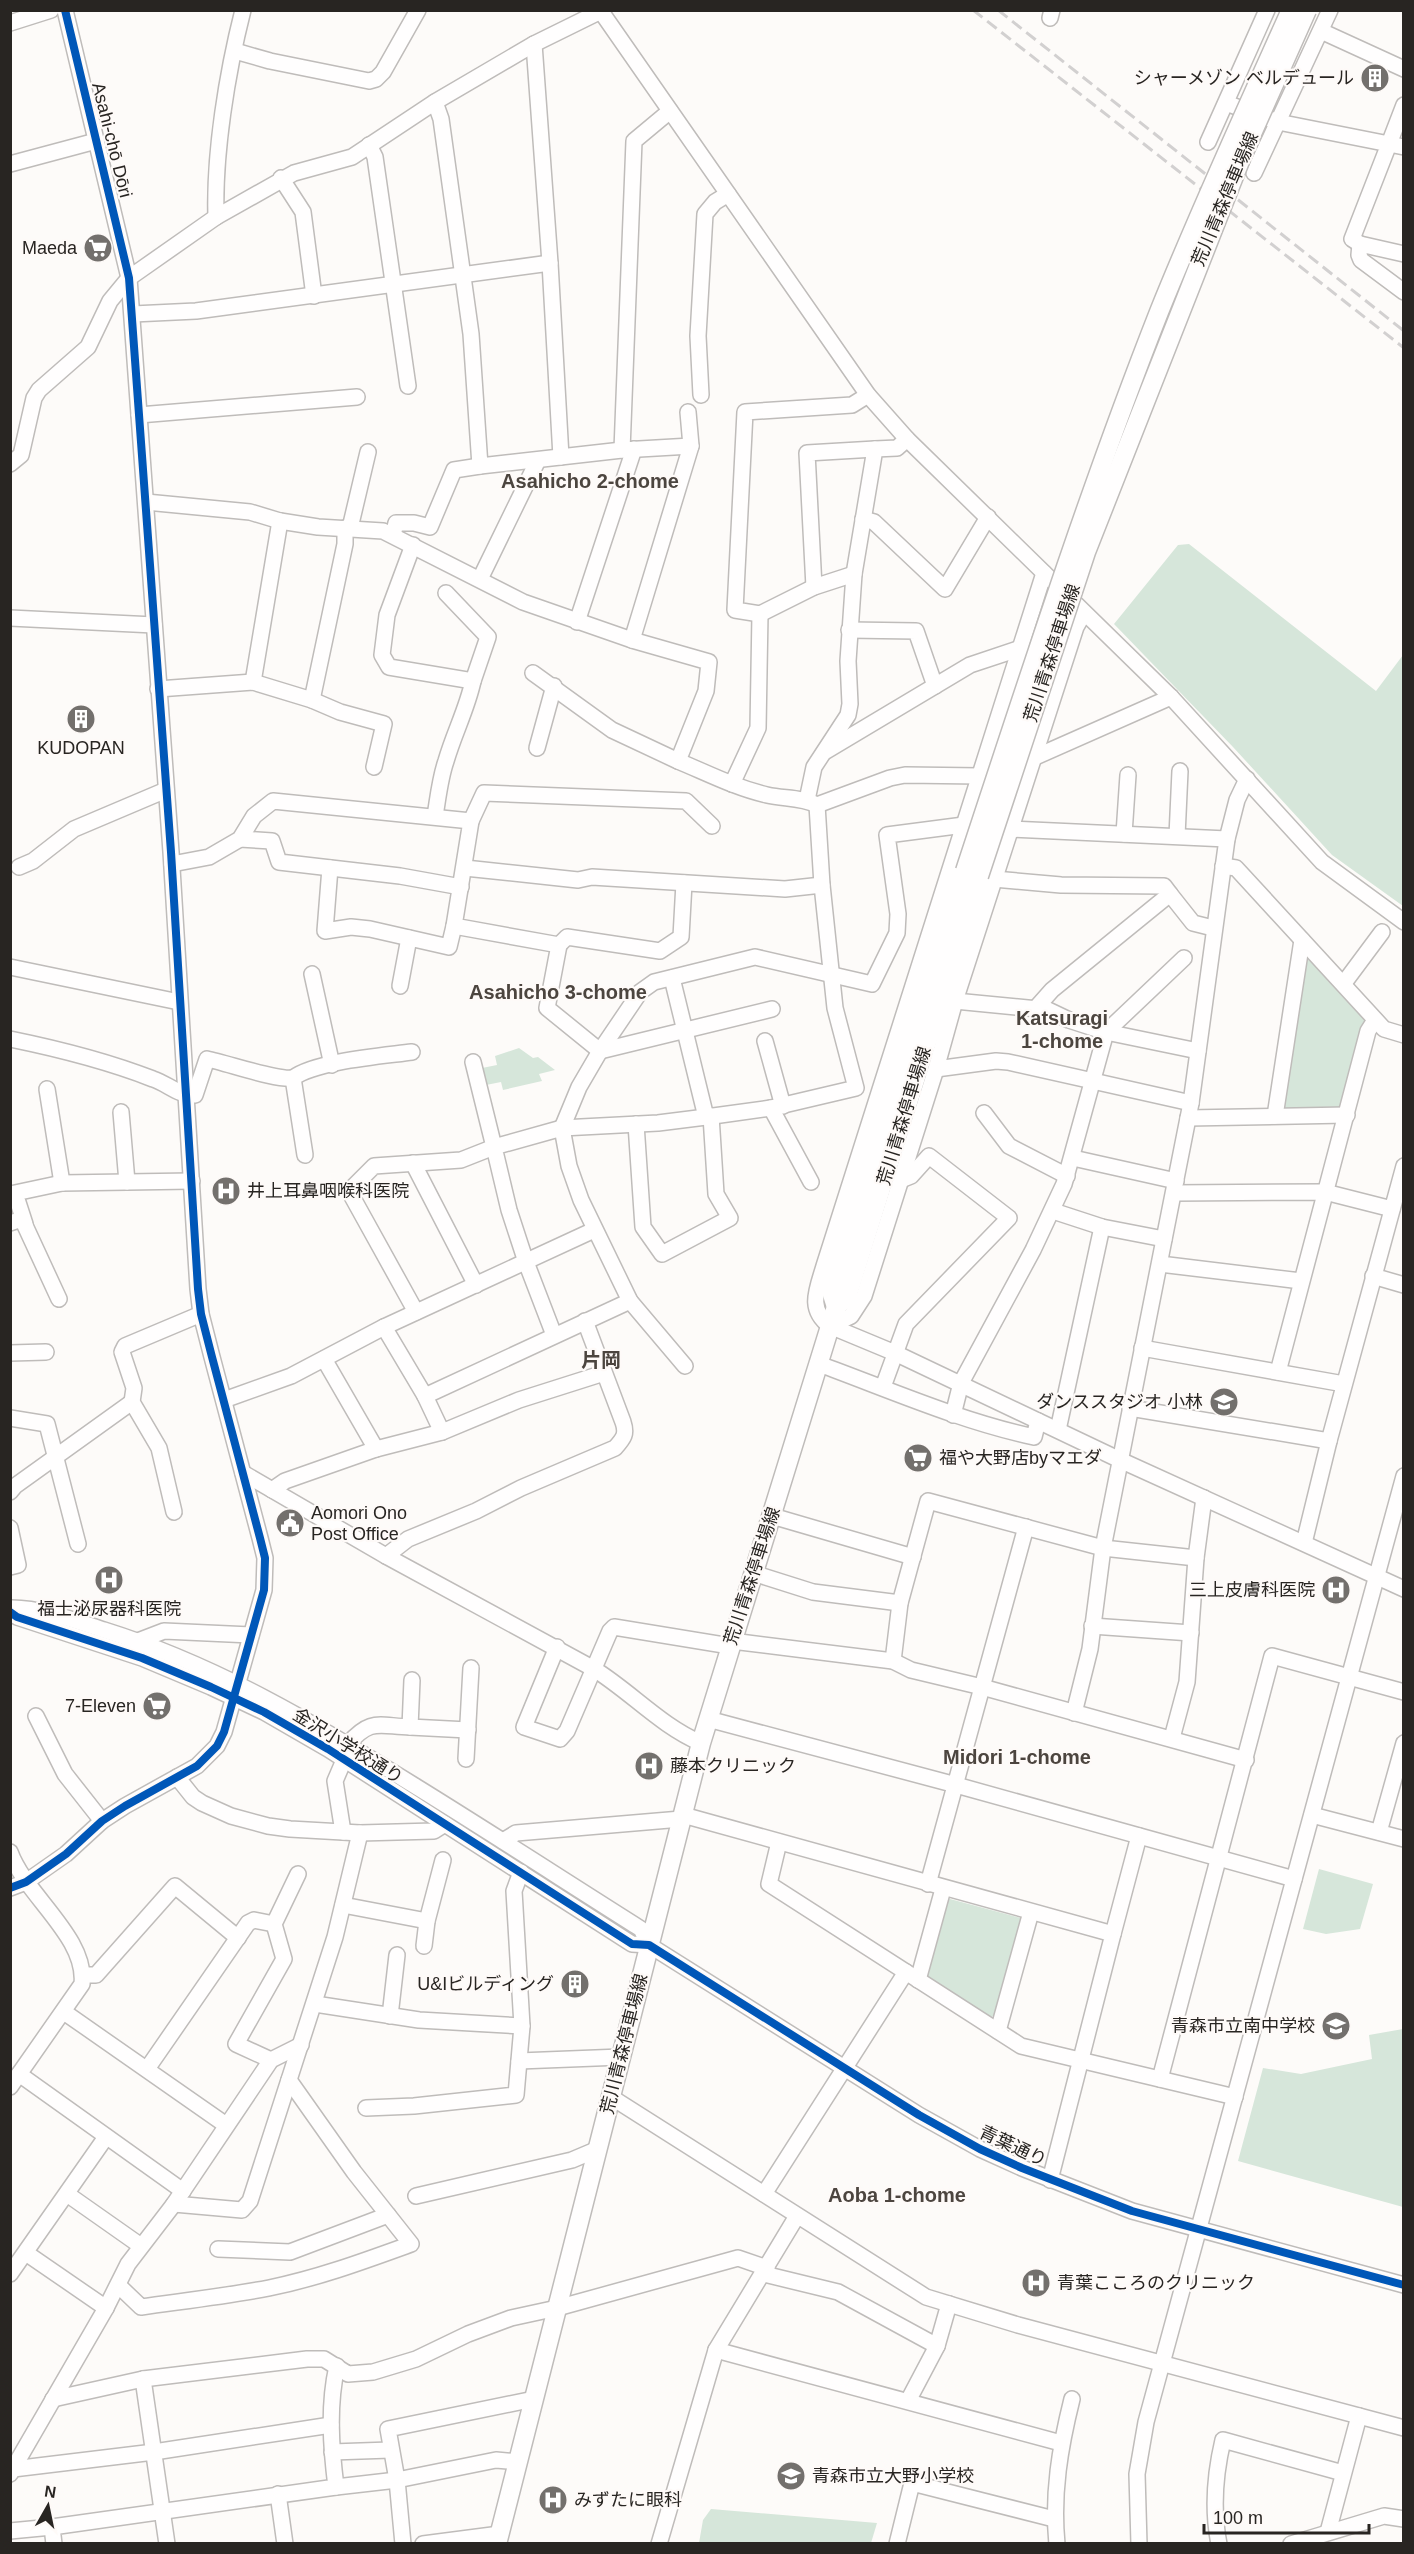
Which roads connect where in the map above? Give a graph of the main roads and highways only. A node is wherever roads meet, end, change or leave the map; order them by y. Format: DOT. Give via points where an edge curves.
graph roads {
  1 [pos="1291,10"];
  2 [pos="1307,10"];
  3 [pos="980,875"];
  4 [pos="499,2539"];
  1 -- 3 [label="main road, 荒川青森停車場線, bridge" via="1160,311 1071,548"];
  2 -- 3 [label="main road, 荒川青森停車場線, bridge" via="1238,166 1086,552"];
  3 -- 4 [label="main road, 荒川青森停車場線" via="847,1297 836,1307 701,1743"];
}
